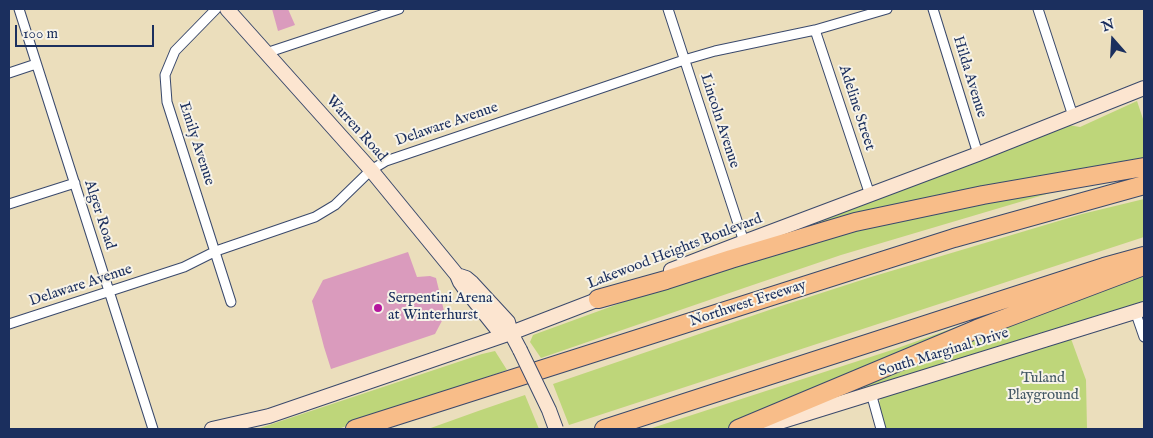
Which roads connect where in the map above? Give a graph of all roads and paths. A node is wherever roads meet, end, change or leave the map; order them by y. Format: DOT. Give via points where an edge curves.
graph roads {
  1 [pos="18,9"];
  2 [pos="216,9"];
  3 [pos="227,9"];
  4 [pos="399,9"];
  5 [pos="668,9"];
  6 [pos="887,9"];
  7 [pos="933,9"];
  8 [pos="1038,9"];
  9 [pos="815,30"];
  10 [pos="266,53"];
  11 [pos="684,60"];
  12 [pos="36,64"];
  13 [pos="9,73"];
  14 [pos="1144,88"];
  15 [pos="1073,116"];
  16 [pos="978,154"];
  17 [pos="1144,167"];
  18 [pos="371,170"];
  19 [pos="75,183"];
  20 [pos="1144,185"];
  21 [pos="870,195"];
  22 [pos="9,204"];
  23 [pos="744,242"];
  24 [pos="216,251"];
  25 [pos="1144,256"];
  26 [pos="1144,266"];
  27 [pos="109,291"];
  28 [pos="598,299"];
  29 [pos="231,302"];
  30 [pos="1140,310"];
  31 [pos="9,324"];
  32 [pos="511,333"];
  33 [pos="1144,337"];
  34 [pos="871,393"];
  35 [pos="269,416"];
  36 [pos="153,429"];
  37 [pos="212,429"];
  38 [pos="234,429"];
  39 [pos="354,429"];
  40 [pos="556,429"];
  41 [pos="604,429"];
  42 [pos="738,429"];
  43 [pos="754,429"];
  44 [pos="881,429"];
  1 -- 12 [label="street, Alger Road"];
  2 -- 24 [label="street, Emily Avenue" via="175,51 165,75 168,102"];
  3 -- 10 [label="main road, Warren Road"];
  4 -- 10 [label="street"];
  5 -- 11 [label="street, Lincoln Avenue"];
  6 -- 9 [label="street, Delaware Avenue"];
  7 -- 16 [label="street, Hilda Avenue"];
  8 -- 15 [label="street"];
  9 -- 11 [label="street, Delaware Avenue"];
  9 -- 21 [label="street, Adeline Street"];
  10 -- 18 [label="main road, Warren Road"];
  11 -- 18 [label="street, Delaware Avenue" via="386,161"];
  11 -- 23 [label="street, Lincoln Avenue"];
  12 -- 13 [label="street"];
  12 -- 19 [label="street, Alger Road"];
  14 -- 15 [label="main road, Lakewood Heights Boulevard"];
  15 -- 16 [label="main road, Lakewood Heights Boulevard"];
  16 -- 21 [label="main road, Lakewood Heights Boulevard"];
  17 -- 28 [label="highway" via="983,195 855,222"];
  18 -- 24 [label="street, Delaware Avenue" via="335,205 315,217"];
  18 -- 32 [label="main road, Warren Road" via="497,329"];
  19 -- 22 [label="street"];
  19 -- 27 [label="street, Alger Road"];
  20 -- 39 [label="highway, Northwest Freeway" via="954,238"];
  21 -- 23 [label="main road, Lakewood Heights Boulevard"];
  23 -- 28 [label="main road, Lakewood Heights Boulevard"];
  24 -- 27 [label="street, Delaware Avenue" via="184,267"];
  24 -- 29 [label="street, Emily Avenue"];
  25 -- 41 [label="highway"];
  26 -- 42 [label="highway" via="977,329"];
  27 -- 31 [label="street, Delaware Avenue"];
  27 -- 36 [label="street, Alger Road"];
  28 -- 32 [label="main road, Lakewood Heights Boulevard"];
  30 -- 33 [label="street"];
  30 -- 34 [label="main road, South Marginal Drive"];
  32 -- 35 [label="main road, Lakewood Heights Boulevard"];
  32 -- 40 [label="main road, bridge"];
  34 -- 43 [label="main road, South Marginal Drive"];
  34 -- 44 [label="street"];
  35 -- 37 [label="main road, Lakewood Heights Boulevard"];
  35 -- 38 [label="main road"];
}
